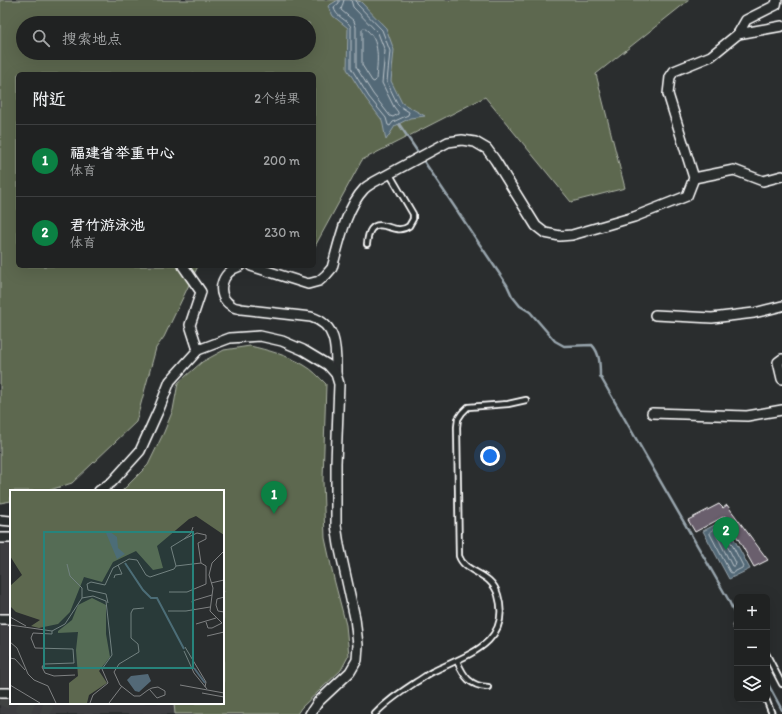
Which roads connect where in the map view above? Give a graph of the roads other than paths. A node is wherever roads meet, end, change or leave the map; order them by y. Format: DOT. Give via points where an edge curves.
graph roads {
  1 [pos="777,0"];
  2 [pos="782,26"];
  3 [pos="738,34"];
  4 [pos="389,173"];
  5 [pos="782,176"];
  6 [pos="694,178"];
  7 [pos="367,244"];
  8 [pos="184,268"];
  9 [pos="233,268"];
  10 [pos="257,268"];
  11 [pos="782,306"];
  12 [pos="655,315"];
  13 [pos="198,350"];
  14 [pos="782,359"];
  15 [pos="336,374"];
  16 [pos="782,378"];
  17 [pos="526,400"];
  18 [pos="782,410"];
  19 [pos="652,413"];
  20 [pos="100,490"];
  21 [pos="0,520"];
  22 [pos="10,521"];
  23 [pos="457,661"];
  24 [pos="770,661"];
  25 [pos="782,684"];
  26 [pos="488,687"];
  27 [pos="767,702"];
  28 [pos="310,714"];
  29 [pos="375,714"];
  30 [pos="772,714"];
  1 -- 3 [label="street" via="776,5 746,20"];
  2 -- 3 [label="street"];
  3 -- 6 [label="street" via="711,56 674,71 670,77 668,94"];
  4 -- 6 [label="street" via="448,142 475,142 487,149 495,160 536,226 545,233 560,236 572,235 634,217 686,196"];
  4 -- 7 [label="lane" via="413,219 409,226 398,230 381,225 373,227 367,236"];
  4 -- 10 [label="street" via="364,189 355,201 332,268 319,281 308,284"];
  5 -- 6 [label="street" via="763,181 734,170"];
  8 -- 13 [label="street" via="201,292 190,325"];
  9 -- 15 [label="street" via="225,275 222,286 224,297 232,306 318,319 332,334 336,347"];
  11 -- 12 [label="street" via="754,313 712,318"];
  13 -- 15 [label="street" via="230,338 260,336 282,341 303,350 328,365"];
  13 -- 20 [label="street" via="170,381 140,451 112,482"];
  14 -- 16 [label="street" via="778,362"];
  15 -- 28 [label="street" via="339,384 336,525 358,645 356,660 350,672 318,702"];
  17 -- 23 [label="lane" via="468,407 458,420 456,445 459,556 464,564 482,574 493,585 498,594 500,612 499,624 494,635 467,657"];
  18 -- 19 [label="street" via="748,416"];
  21 -- 22 [label="street"];
  23 -- 26 [label="lane" via="468,680 476,685"];
  23 -- 29 [label="lane" via="433,671 395,696"];
  24 -- 25 [label="lane"];
  27 -- 30 [label="lane"];
}
